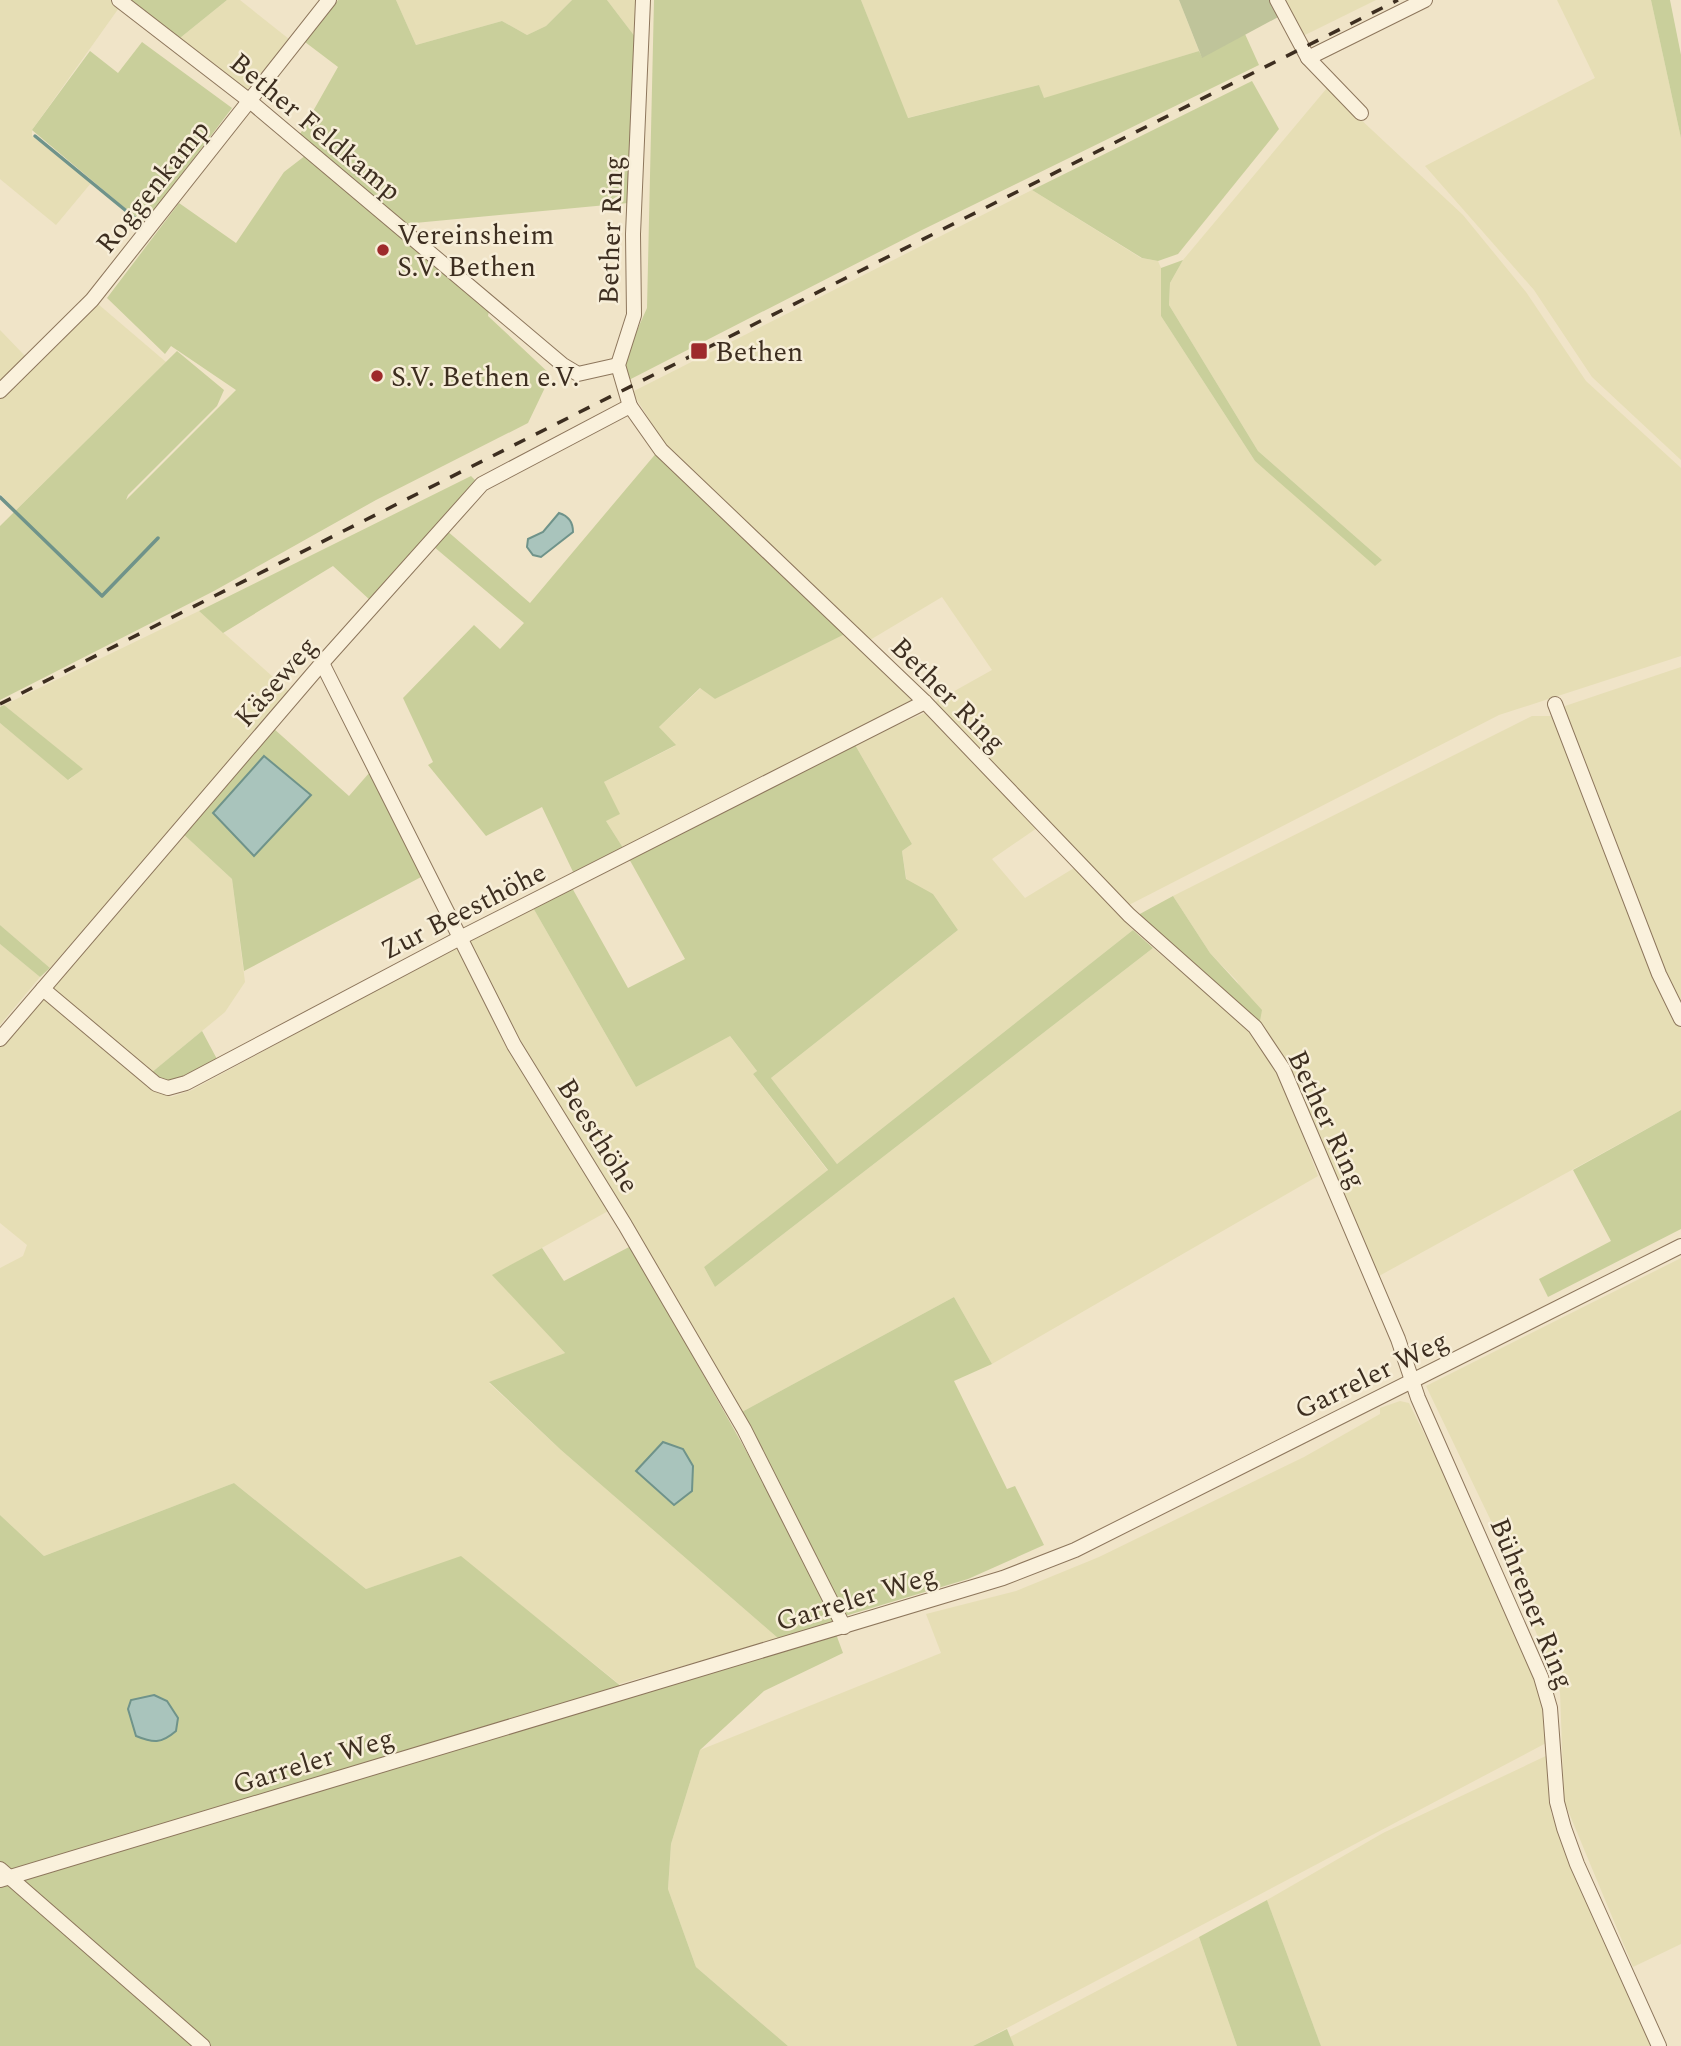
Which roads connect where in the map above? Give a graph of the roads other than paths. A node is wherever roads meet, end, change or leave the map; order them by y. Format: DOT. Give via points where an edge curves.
graph roads {
  1 [pos="119,0"];
  2 [pos="329,0"];
  3 [pos="643,0"];
  4 [pos="1277,0"];
  5 [pos="1425,0"];
  6 [pos="1308,58"];
  7 [pos="251,102"];
  8 [pos="1361,113"];
  9 [pos="618,365"];
  10 [pos="0,391"];
  11 [pos="630,406"];
  12 [pos="322,663"];
  13 [pos="925,702"];
  14 [pos="1555,704"];
  15 [pos="460,938"];
  16 [pos="43,989"];
  17 [pos="1681,1019"];
  18 [pos="0,1039"];
  19 [pos="1681,1246"];
  20 [pos="1412,1380"];
  21 [pos="844,1627"];
  22 [pos="3,1875"];
  23 [pos="203,2046"];
  24 [pos="1659,2046"];
  1 -- 7 [label="street, Bether Feldkamp"];
  2 -- 7 [label="street, Roggenkamp"];
  3 -- 9 [label="street, Bether Ring" via="634,315"];
  4 -- 6 [label="street"];
  5 -- 6 [label="street"];
  6 -- 8 [label="street"];
  7 -- 9 [label="street, Bether Feldkamp" via="563,365 578,374"];
  7 -- 10 [label="street, Roggenkamp" via="92,300"];
  9 -- 11 [label="street, Bether Ring"];
  11 -- 12 [label="street, Käseweg" via="482,484"];
  11 -- 13 [label="street, Bether Ring" via="661,450"];
  12 -- 15 [label="street, Beesthöhe"];
  12 -- 16 [label="street, Käseweg"];
  13 -- 15 [label="street, Zur Beesthöhe"];
  13 -- 20 [label="street, Bether Ring" via="1129,915 1255,1027 1283,1069"];
  14 -- 17 [label="street" via="1659,974"];
  15 -- 16 [label="street, Zur Beesthöhe" via="186,1083 168,1088 156,1084"];
  15 -- 21 [label="street, Beesthöhe" via="514,1045 744,1429"];
  16 -- 18 [label="street, Käseweg"];
  19 -- 20 [label="street, Garreler Weg"];
  20 -- 21 [label="street, Garreler Weg" via="1075,1550 1003,1578"];
  20 -- 24 [label="street, Bührener Ring" via="1541,1677 1550,1708 1557,1802 1564,1828"];
  21 -- 22 [label="street, Garreler Weg"];
  22 -- 23 [label="street"];
}
